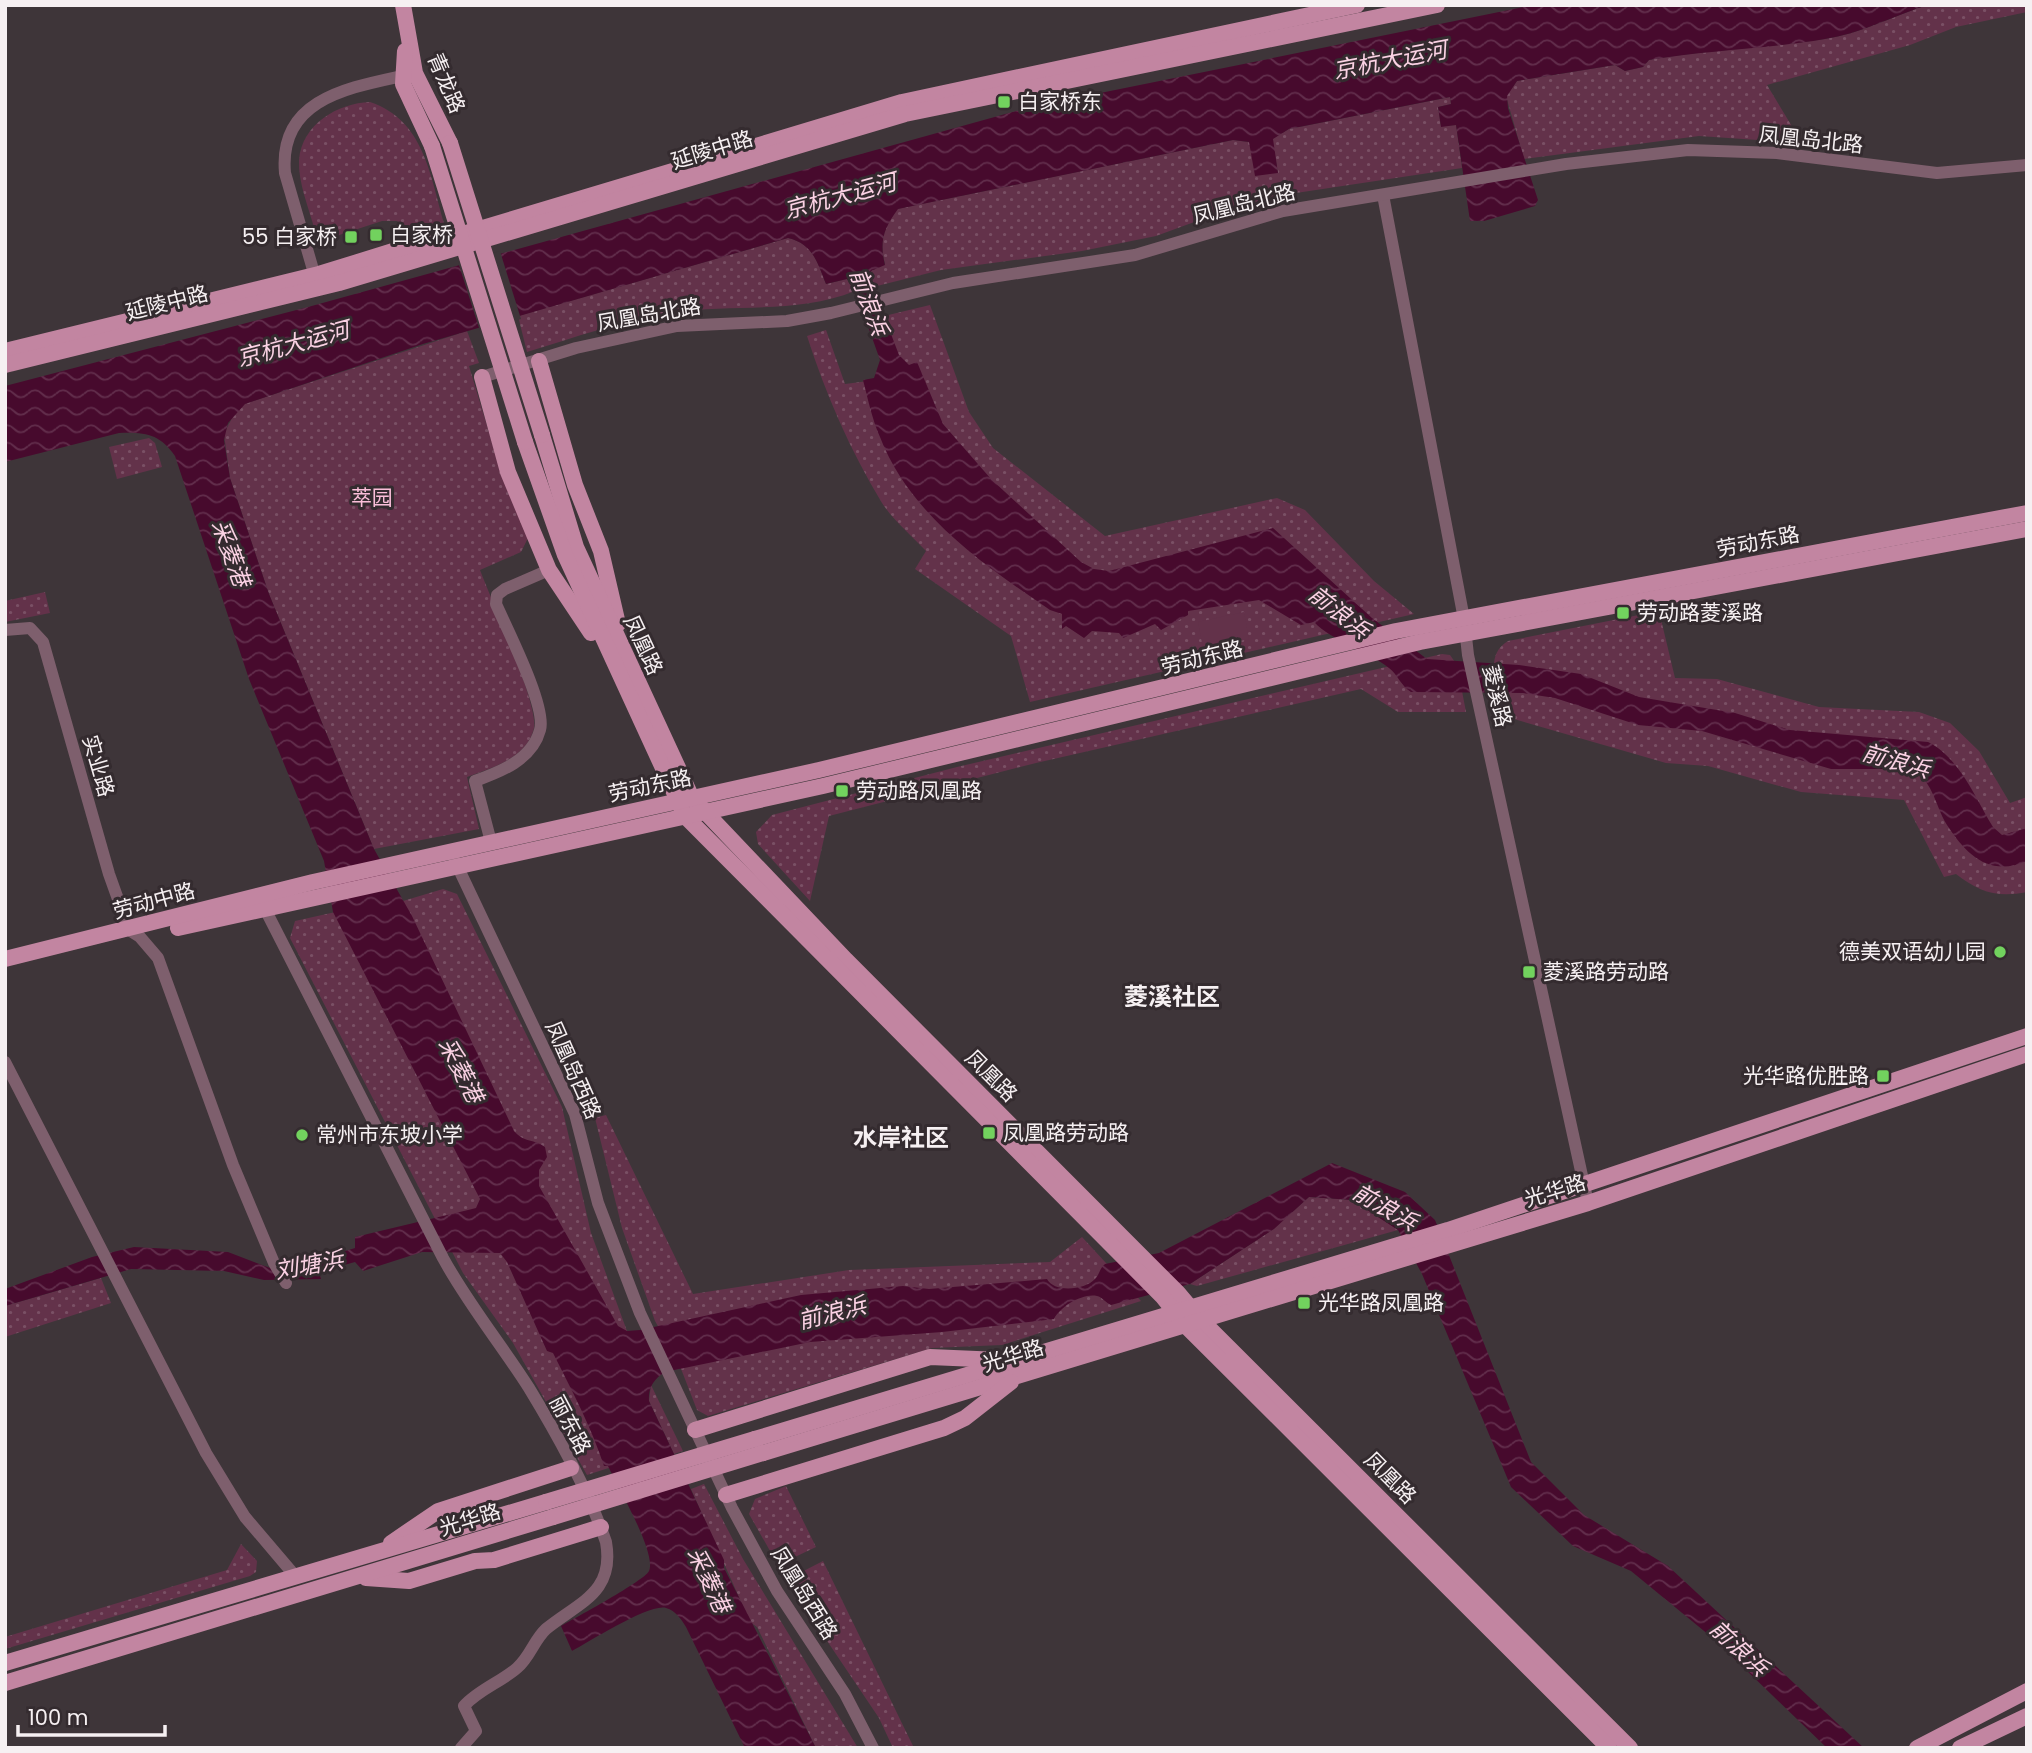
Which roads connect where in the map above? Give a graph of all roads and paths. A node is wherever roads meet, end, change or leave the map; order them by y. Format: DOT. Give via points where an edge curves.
graph roads {
  1 [pos="403,5"];
  2 [pos="1437,5"];
  3 [pos="1347,6"];
  4 [pos="1342,26"];
  5 [pos="409,78"];
  6 [pos="2027,165"];
  7 [pos="1383,195"];
  8 [pos="317,279"];
  9 [pos="5,351"];
  10 [pos="539,360"];
  11 [pos="5,365"];
  12 [pos="482,377"];
  13 [pos="542,435"];
  14 [pos="525,442"];
  15 [pos="2027,513"];
  16 [pos="2027,530"];
  17 [pos="549,570"];
  18 [pos="1464,619"];
  19 [pos="5,630"];
  20 [pos="1465,635"];
  21 [pos="620,663"];
  22 [pos="692,798"];
  23 [pos="675,801"];
  24 [pos="705,812"];
  25 [pos="685,816"];
  26 [pos="491,842"];
  27 [pos="453,859"];
  28 [pos="313,889"];
  29 [pos="264,907"];
  30 [pos="134,933"];
  31 [pos="5,959"];
  32 [pos="5,969"];
  33 [pos="2027,1036"];
  34 [pos="2027,1054"];
  35 [pos="5,1062"];
  36 [pos="1586,1195"];
  37 [pos="1128,1253"];
  38 [pos="1396,1254"];
  39 [pos="286,1283"];
  40 [pos="1182,1309"];
  41 [pos="1194,1323"];
  42 [pos="1009,1361"];
  43 [pos="1021,1375"];
  44 [pos="695,1430"];
  45 [pos="759,1446"];
  46 [pos="572,1468"];
  47 [pos="726,1495"];
  48 [pos="550,1510"];
  49 [pos="601,1527"];
  50 [pos="376,1553"];
  51 [pos="296,1577"];
  52 [pos="356,1577"];
  53 [pos="5,1663"];
  54 [pos="5,1683"];
  55 [pos="2027,1691"];
  56 [pos="2027,1702"];
  57 [pos="1975,1716"];
  58 [pos="2027,1716"];
  59 [pos="1964,1746"];
  60 [pos="461,1748"];
  61 [pos="873,1748"];
  62 [pos="1609,1748"];
  63 [pos="1630,1748"];
  64 [pos="1917,1748"];
  65 [pos="1936,1748"];
  1 -- 5 [label="main road, 青龙路"];
  2 -- 4 [label="main road, 延陵中路"];
  3 -- 4 [label="street"];
  3 -- 8 [label="main road, 延陵中路" via="902,102"];
  4 -- 8 [label="main road, 延陵中路" via="905,114"];
  5 -- 8 [label="street" via="342,96 320,108 293,137 288,169"];
  5 -- 13 [label="main road, 青龙路, bridge" via="450,143"];
  5 -- 14 [label="main road, 青龙路, bridge"];
  6 -- 7 [label="street, 凤凰岛北路" via="1937,173 1777,153 1688,150 1528,170"];
  7 -- 10 [label="street, 凤凰岛北路" via="1283,211 1135,255 953,283 787,321 677,326"];
  7 -- 18 [label="street, 菱溪路"];
  8 -- 9 [label="main road, 延陵中路"];
  8 -- 11 [label="main road, 延陵中路"];
  10 -- 12 [label="street, 凤凰岛北路"];
  10 -- 21 [label="main road" via="575,485 601,551"];
  12 -- 17 [label="main road" via="508,471"];
  13 -- 21 [label="main road, 凤凰路" via="576,547"];
  14 -- 21 [label="main road, 凤凰路" via="565,555"];
  15 -- 18 [label="main road, 劳动东路"];
  16 -- 20 [label="main road, 劳动东路"];
  17 -- 21 [label="main road"];
  17 -- 26 [label="street" via="497,595 496,604 537,701 541,729 527,752 505,770 475,781"];
  18 -- 20 [label="street, 菱溪路"];
  18 -- 22 [label="main road, 劳动东路" via="1396,631"];
  19 -- 30 [label="street, 实业路" via="30,628 43,642 109,874"];
  20 -- 24 [label="main road, 劳动东路"];
  20 -- 36 [label="street, 菱溪路"];
  21 -- 22 [label="main road, 凤凰路"];
  21 -- 23 [label="main road, 凤凰路"];
  22 -- 23 [label="main road, 劳动东路"];
  22 -- 24 [label="main road, 凤凰路"];
  23 -- 25 [label="main road, 凤凰路"];
  23 -- 26 [label="main road, 劳动东路"];
  24 -- 25 [label="main road, 劳动东路"];
  24 -- 37 [label="main road, 凤凰路"];
  25 -- 27 [label="main road, 劳动东路"];
  25 -- 37 [label="main road, 凤凰路"];
  26 -- 27 [label="main road, 劳动东路"];
  27 -- 28 [label="main road, 劳动东路"];
  27 -- 44 [label="street, 凤凰岛西路" via="575,1114 598,1203 639,1313"];
  28 -- 29 [label="main road, 劳动中路"];
  28 -- 30 [label="main road, 劳动中路"];
  29 -- 30 [label="main road, 劳动中路"];
  29 -- 46 [label="street, 丽东路" via="466,1300 528,1387"];
  30 -- 31 [label="main road, 劳动中路"];
  30 -- 32 [label="main road, 劳动中路"];
  30 -- 39 [label="street" via="158,958 233,1166"];
  33 -- 36 [label="main road, 光华路"];
  34 -- 36 [label="main road, 光华路"];
  35 -- 51 [label="street" via="206,1453 245,1517"];
  36 -- 38 [label="main road, 光华路"];
  37 -- 40 [label="main road, 凤凰路"];
  38 -- 40 [label="main road, 光华路"];
  38 -- 41 [label="main road, 光华路"];
  40 -- 41 [label="main road, 凤凰路"];
  40 -- 42 [label="main road, 光华路"];
  41 -- 43 [label="main road, 光华路"];
  41 -- 62 [label="main road, 凤凰路"];
  41 -- 63 [label="main road, 凤凰路"];
  42 -- 44 [label="main road" via="930,1357"];
  42 -- 45 [label="main road, 光华路"];
  43 -- 45 [label="main road, 光华路"];
  43 -- 47 [label="main road" via="965,1418 944,1428"];
  44 -- 47 [label="street, 凤凰岛西路"];
  45 -- 48 [label="main road, 光华路, bridge"];
  46 -- 49 [label="street, 丽东路"];
  46 -- 50 [label="main road" via="438,1511"];
  47 -- 61 [label="street, 凤凰岛西路" via="777,1591 845,1694"];
  48 -- 50 [label="main road, 光华路"];
  48 -- 52 [label="main road, 光华路"];
  49 -- 52 [label="main road" via="409,1581"];
  49 -- 60 [label="street, 丽东路" via="609,1559 600,1587 541,1634 517,1668 464,1706 476,1731"];
  50 -- 51 [label="main road, 光华路"];
  51 -- 53 [label="main road, 光华路"];
  52 -- 54 [label="main road, 光华路"];
  55 -- 57 [label="main road"];
  56 -- 57 [label="main road"];
  57 -- 64 [label="main road"];
  57 -- 65 [label="main road"];
  58 -- 59 [label="main road"];
}
